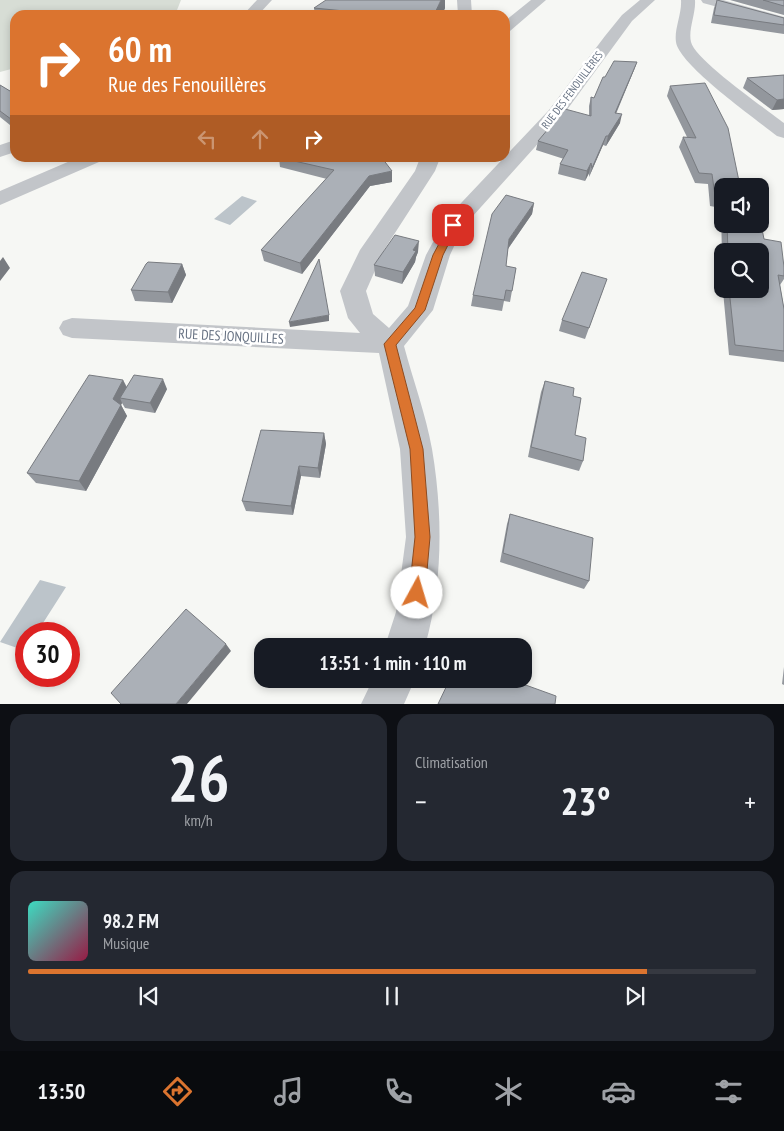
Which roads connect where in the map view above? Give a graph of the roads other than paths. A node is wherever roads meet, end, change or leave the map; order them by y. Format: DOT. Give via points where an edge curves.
graph roads {
  1 [pos="265,0"];
  2 [pos="539,0"];
  3 [pos="648,0"];
  4 [pos="688,0"];
  5 [pos="708,0"];
  6 [pos="255,10"];
  7 [pos="784,21"];
  8 [pos="510,24"];
  9 [pos="784,132"];
  10 [pos="83,162"];
  11 [pos="428,162"];
  12 [pos="0,199"];
  13 [pos="72,328"];
  14 [pos="390,344"];
  15 [pos="407,638"];
  16 [pos="390,688"];
  17 [pos="382,704"];
  1 -- 6 [label="street"];
  2 -- 8 [label="street"];
  3 -- 14 [label="street, RUE DES FENOUILLÈRES" via="610,39 556,114 453,225 438,255 420,310"];
  4 -- 9 [label="street" via="690,14 681,38 691,58"];
  5 -- 7 [label="street"];
  10 -- 12 [label="street"];
  11 -- 14 [label="street" via="372,250 353,291 362,318"];
  13 -- 14 [label="street, RUE DES JONQUILLES"];
  14 -- 15 [label="street" via="416,449 423,537 415,612"];
  16 -- 17 [label="street"];
}
